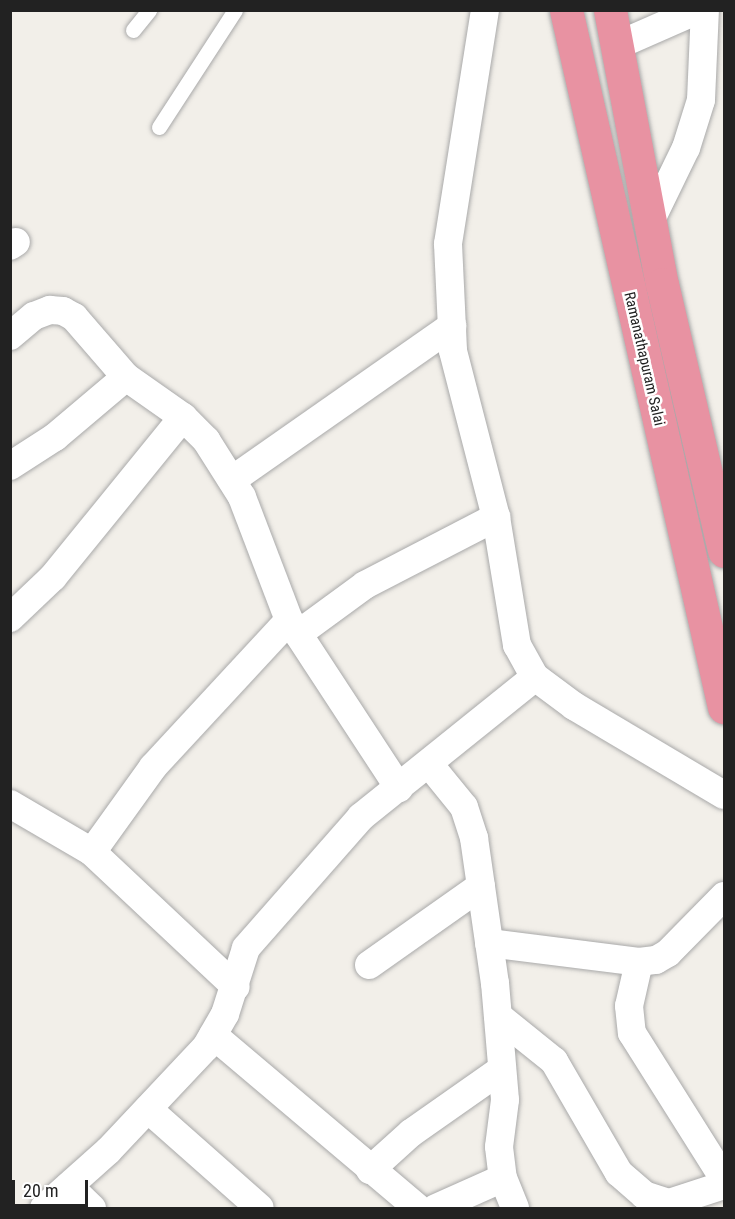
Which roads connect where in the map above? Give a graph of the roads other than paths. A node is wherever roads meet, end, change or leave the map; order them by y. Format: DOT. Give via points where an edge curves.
graph roads {
  1 [pos="149,10"];
  2 [pos="235,10"];
  3 [pos="485,10"];
  4 [pos="566,10"];
  5 [pos="610,10"];
  6 [pos="698,10"];
  7 [pos="705,10"];
  8 [pos="133,30"];
  9 [pos="616,46"];
  10 [pos="159,127"];
  11 [pos="650,222"];
  12 [pos="452,326"];
  13 [pos="10,336"];
  14 [pos="126,377"];
  15 [pos="183,417"];
  16 [pos="10,466"];
  17 [pos="232,480"];
  18 [pos="496,517"];
  19 [pos="724,551"];
  20 [pos="10,618"];
  21 [pos="294,627"];
  22 [pos="535,677"];
  23 [pos="724,707"];
  24 [pos="429,764"];
  25 [pos="399,788"];
  26 [pos="724,795"];
  27 [pos="10,804"];
  28 [pos="92,852"];
  29 [pos="481,886"];
  30 [pos="724,896"];
  31 [pos="489,943"];
  32 [pos="639,962"];
  33 [pos="369,964"];
  34 [pos="236,987"];
  35 [pos="498,1016"];
  36 [pos="213,1035"];
  37 [pos="502,1069"];
  38 [pos="148,1109"];
  39 [pos="370,1170"];
  40 [pos="503,1178"];
  41 [pos="724,1179"];
  42 [pos="724,1185"];
  43 [pos="69,1186"];
  44 [pos="437,1208"];
  45 [pos="44,1209"];
  46 [pos="92,1209"];
  47 [pos="260,1209"];
  48 [pos="418,1209"];
  49 [pos="515,1209"];
  1 -- 8 [label="lane"];
  2 -- 10 [label="lane"];
  3 -- 12 [label="street" via="448,244"];
  4 -- 23 [label="highway, Ramanathapuram Salai"];
  5 -- 9 [label="highway"];
  6 -- 9 [label="street"];
  7 -- 11 [label="street" via="701,100 686,148"];
  9 -- 11 [label="highway"];
  11 -- 19 [label="highway"];
  12 -- 17 [label="street"];
  12 -- 18 [label="street" via="453,351"];
  13 -- 14 [label="street" via="34,316 63,310 74,317"];
  14 -- 15 [label="street"];
  14 -- 16 [label="street" via="55,437"];
  15 -- 17 [label="street" via="206,440"];
  15 -- 20 [label="street" via="52,577"];
  17 -- 21 [label="street"];
  18 -- 21 [label="street"];
  18 -- 22 [label="street" via="517,645"];
  21 -- 25 [label="street"];
  21 -- 28 [label="street" via="153,767"];
  22 -- 24 [label="street"];
  22 -- 26 [label="street" via="574,706"];
  24 -- 25 [label="street"];
  24 -- 29 [label="street" via="464,807 474,838"];
  25 -- 34 [label="street" via="361,817 254,936 241,959"];
  27 -- 28 [label="street"];
  28 -- 34 [label="street"];
  29 -- 31 [label="street"];
  29 -- 33 [label="street"];
  30 -- 32 [label="street" via="668,953 656,960"];
  31 -- 32 [label="street"];
  31 -- 35 [label="street"];
  32 -- 41 [label="street" via="629,1006 632,1033"];
  34 -- 36 [label="street"];
  35 -- 37 [label="street"];
  35 -- 42 [label="street" via="554,1062 619,1173 644,1195 669,1203"];
  36 -- 38 [label="street"];
  36 -- 39 [label="street"];
  37 -- 39 [label="street" via="411,1133"];
  37 -- 40 [label="street" via="505,1100 499,1147"];
  38 -- 43 [label="street"];
  38 -- 47 [label="street"];
  39 -- 48 [label="street"];
  40 -- 44 [label="street"];
  40 -- 49 [label="street"];
  43 -- 45 [label="street"];
  43 -- 46 [label="street"];
}
